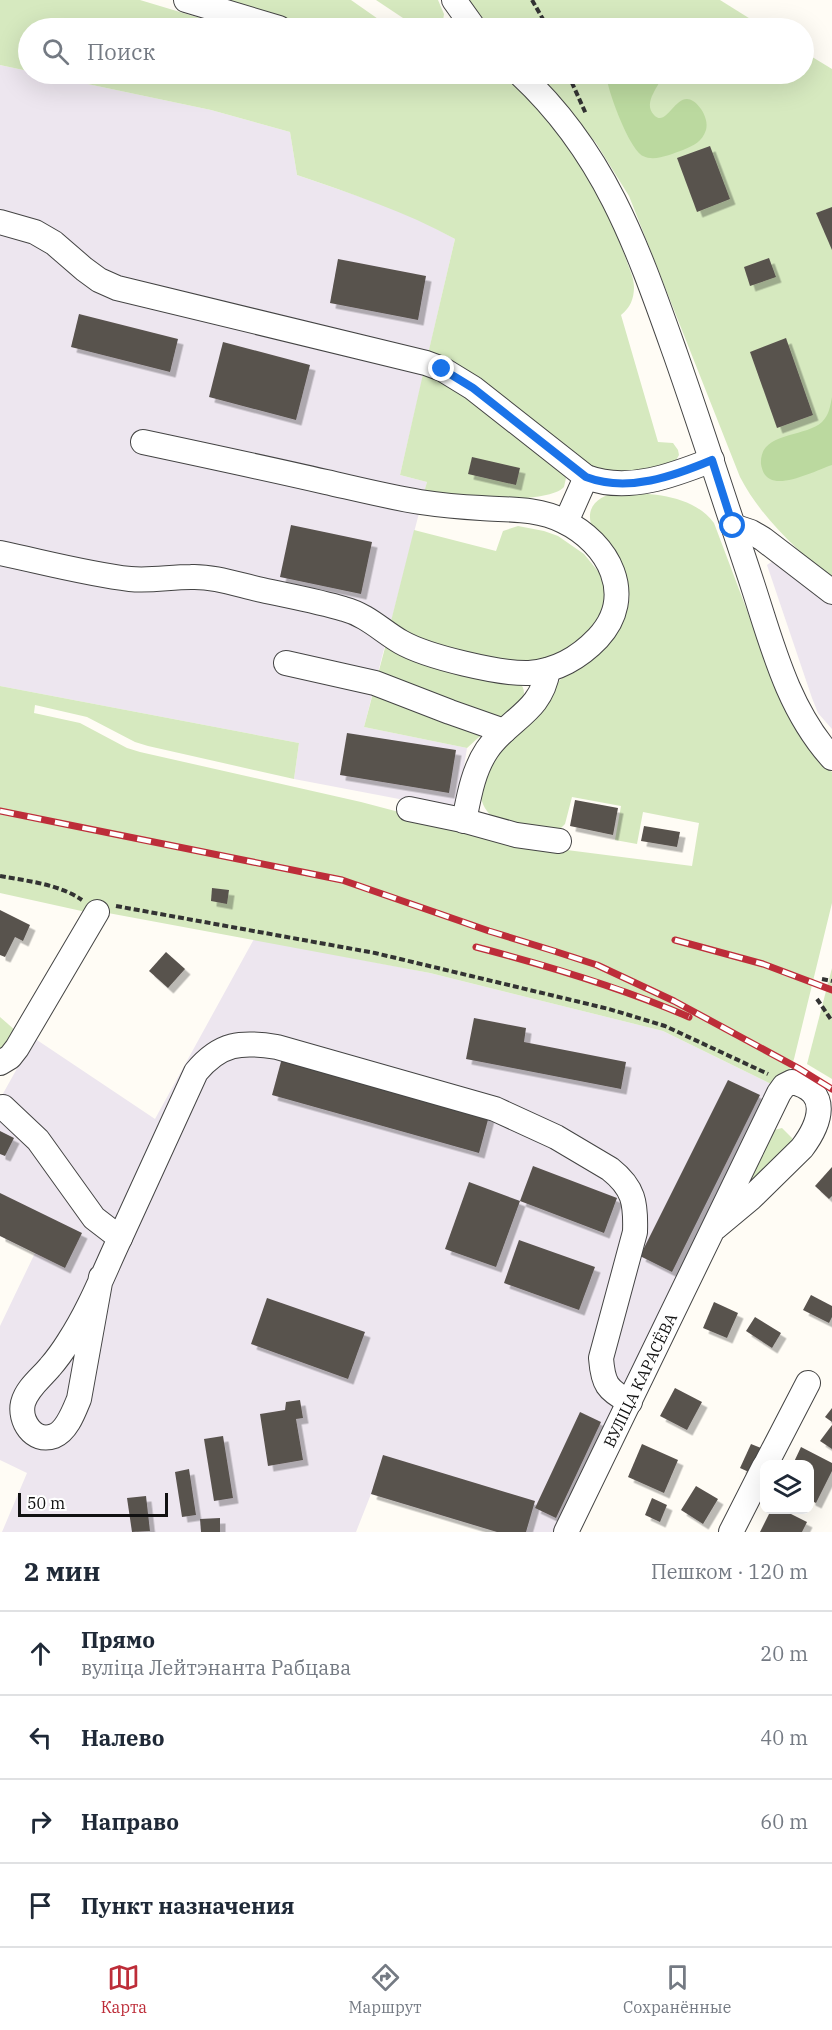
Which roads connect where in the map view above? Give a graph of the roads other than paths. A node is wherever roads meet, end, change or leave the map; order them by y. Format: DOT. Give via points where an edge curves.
graph roads {
  1 [pos="186,0"];
  2 [pos="454,0"];
  3 [pos="246,18"];
  4 [pos="467,18"];
  5 [pos="530,84"];
  6 [pos="0,222"];
  7 [pos="143,442"];
  8 [pos="712,460"];
  9 [pos="586,477"];
  10 [pos="566,522"];
  11 [pos="733,526"];
  12 [pos="0,553"];
  13 [pos="832,592"];
  14 [pos="286,663"];
  15 [pos="548,670"];
  16 [pos="504,731"];
  17 [pos="832,758"];
  18 [pos="409,809"];
  19 [pos="464,821"];
  20 [pos="559,841"];
  21 [pos="97,912"];
  22 [pos="0,1063"];
  23 [pos="3,1107"];
  24 [pos="715,1227"];
  25 [pos="120,1238"];
  26 [pos="101,1276"];
  27 [pos="808,1383"];
  28 [pos="630,1402"];
  29 [pos="768,1460"];
  30 [pos="760,1476"];
  31 [pos="566,1532"];
  32 [pos="731,1532"];
  1 -- 3 [label="street"];
  2 -- 4 [label="street"];
  5 -- 8 [label="street" via="563,118 614,198 646,272"];
  6 -- 9 [label="street" via="35,232 99,280 117,288 442,369 473,388"];
  7 -- 10 [label="street" via="414,501 536,512"];
  8 -- 9 [label="street" via="676,474 642,481 606,482"];
  8 -- 11 [label="street"];
  9 -- 10 [label="street"];
  10 -- 15 [label="street" via="588,538 609,562 615,577 616,605 598,638 568,661"];
  11 -- 13 [label="street" via="763,539"];
  11 -- 17 [label="street" via="778,664 793,699"];
  12 -- 15 [label="street" via="127,579 217,580 354,612 403,643 442,657 501,671"];
  14 -- 16 [label="street" via="375,683"];
  15 -- 16 [label="street" via="543,692 536,702"];
  16 -- 19 [label="street" via="480,763"];
  18 -- 19 [label="street"];
  19 -- 20 [label="street"];
  21 -- 22 [label="street" via="17,1048"];
  23 -- 25 [label="street" via="38,1140 94,1218"];
  24 -- 24 [label="street, ВУЛІЦА КАРАСЁВА" via="751,1198 802,1148 813,1131 820,1112 816,1096 798,1083 788,1083 779,1093"];
  24 -- 28 [label="street, ВУЛІЦА КАРАСЁВА"];
  25 -- 26 [label="street"];
  25 -- 28 [label="street" via="196,1072 208,1058 225,1048 243,1044 277,1047 495,1109 556,1137 610,1169 623,1179 632,1194 635,1232 601,1358 608,1388"];
  26 -- 26 [label="street" via="70,1339 24,1400 24,1422 30,1431 41,1436 53,1436 63,1428 79,1398"];
  27 -- 29 [label="street"];
  28 -- 31 [label="street, ВУЛІЦА КАРАСЁВА"];
  30 -- 32 [label="street"];
}
